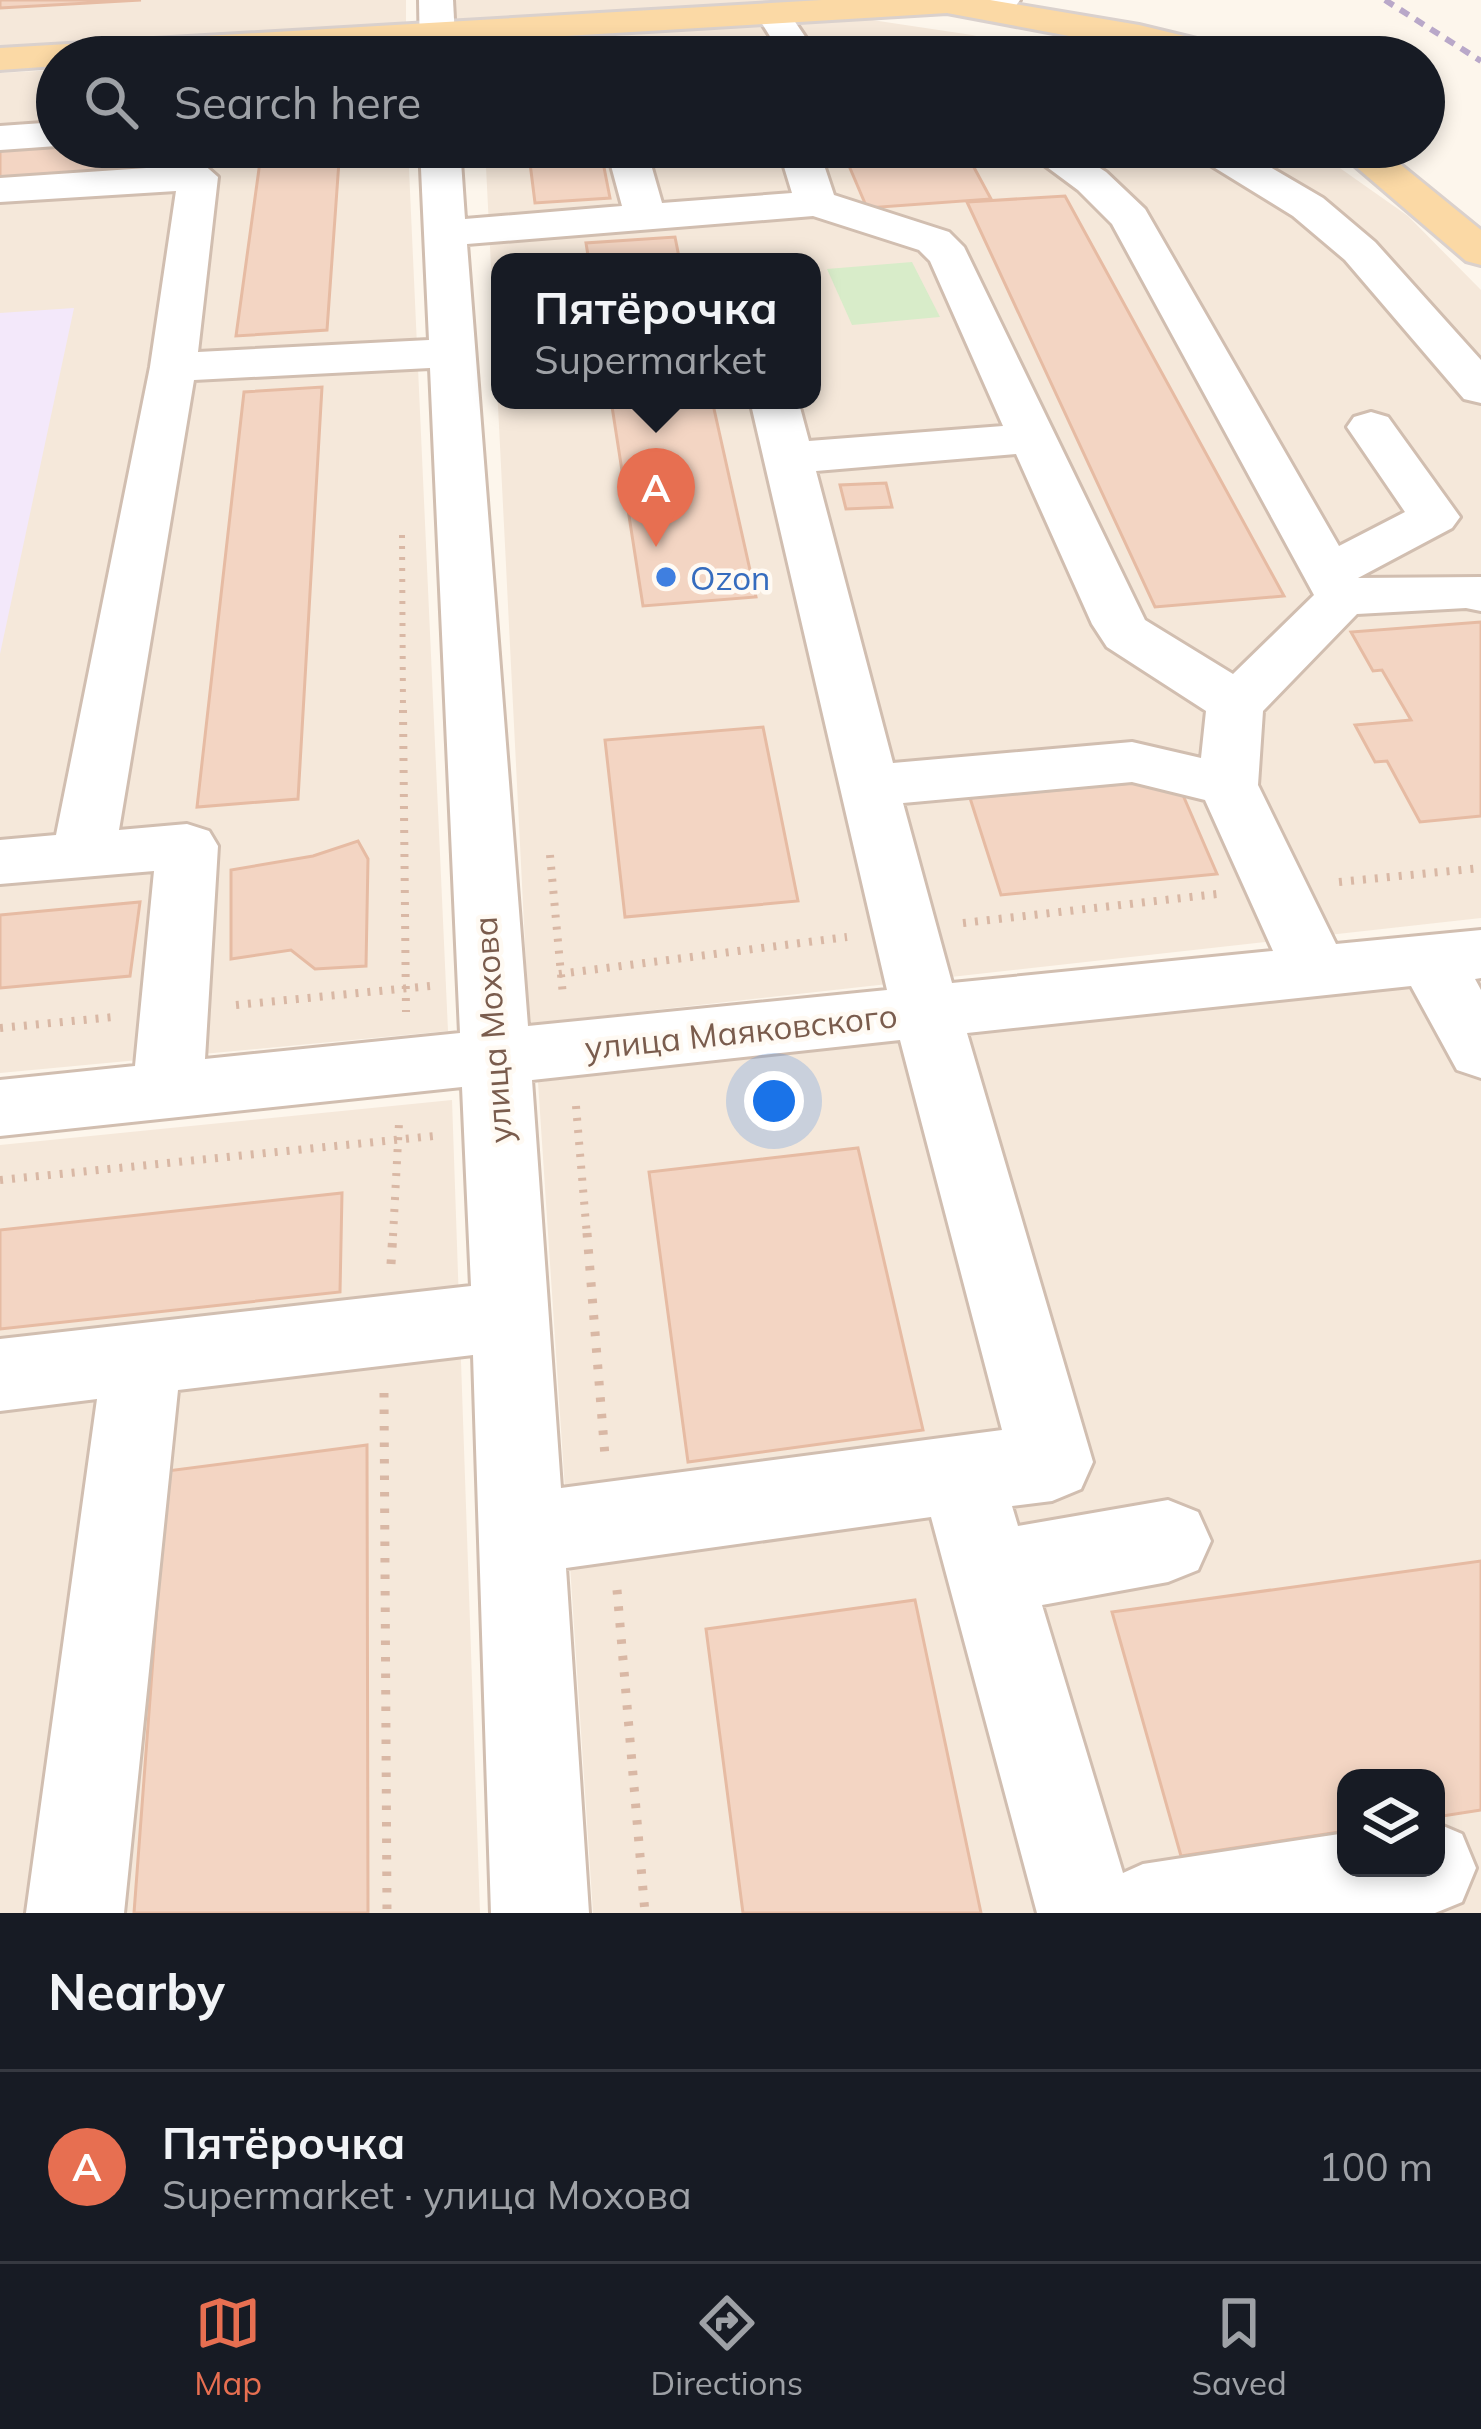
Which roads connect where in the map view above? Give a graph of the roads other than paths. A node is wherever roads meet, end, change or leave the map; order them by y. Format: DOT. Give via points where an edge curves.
graph roads {
  1 [pos="1004,0"];
  2 [pos="947,3"];
  3 [pos="785,9"];
  4 [pos="858,9"];
  5 [pos="436,30"];
  6 [pos="346,36"];
  7 [pos="1009,36"];
  8 [pos="1133,36"];
  9 [pos="36,57"];
  10 [pos="0,59"];
  11 [pos="36,135"];
  12 [pos="0,138"];
  13 [pos="140,168"];
  14 [pos="178,168"];
  15 [pos="441,168"];
  16 [pos="632,168"];
  17 [pos="805,168"];
  18 [pos="1071,168"];
  19 [pos="1243,168"];
  20 [pos="1383,168"];
  21 [pos="0,190"];
  22 [pos="816,203"];
  23 [pos="646,220"];
  24 [pos="443,232"];
  25 [pos="1481,252"];
  26 [pos="449,353"];
  27 [pos="173,367"];
  28 [pos="1481,389"];
  29 [pos="775,409"];
  30 [pos="1371,428"];
  31 [pos="1034,438"];
  32 [pos="788,458"];
  33 [pos="1335,585"];
  34 [pos="1481,595"];
  35 [pos="1235,706"];
  36 [pos="1228,785"];
  37 [pos="869,786"];
  38 [pos="83,854"];
  39 [pos="0,862"];
  40 [pos="1455,957"];
  41 [pos="1316,972"];
  42 [pos="926,1012"];
  43 [pos="1481,1051"];
  44 [pos="493,1058"];
  45 [pos="168,1092"];
  46 [pos="0,1108"];
  47 [pos="511,1316"];
  48 [pos="142,1359"];
  49 [pos="0,1375"];
  50 [pos="961,1474"];
  51 [pos="521,1534"];
  52 [pos="1168,1541"];
  53 [pos="989,1573"];
  54 [pos="1481,1860"];
  55 [pos="1445,1865"];
  56 [pos="1369,1877"];
  57 [pos="75,1913"];
  58 [pos="540,1913"];
  59 [pos="1086,1913"];
  60 [pos="1142,1913"];
  1 -- 2 [label="street"];
  2 -- 4 [label="main road"];
  2 -- 8 [label="main road"];
  3 -- 4 [label="main road"];
  3 -- 5 [label="main road"];
  4 -- 7 [label="main road"];
  5 -- 6 [label="main road"];
  9 -- 10 [label="main road"];
  11 -- 12 [label="street"];
  13 -- 21 [label="street"];
  14 -- 27 [label="street"];
  15 -- 24 [label="street, улица Мохова"];
  16 -- 23 [label="street"];
  17 -- 22 [label="street"];
  18 -- 33 [label="street" via="1130,218"];
  19 -- 28 [label="street" via="1360,251"];
  20 -- 25 [label="main road"];
  22 -- 23 [label="street" via="731,227"];
  22 -- 31 [label="street" via="934,242 950,256"];
  23 -- 24 [label="street"];
  24 -- 26 [label="street, улица Мохова"];
  26 -- 27 [label="street"];
  26 -- 44 [label="street, улица Мохова"];
  27 -- 38 [label="street"];
  29 -- 32 [label="street"];
  30 -- 33 [label="street" via="1434,517"];
  31 -- 32 [label="street"];
  31 -- 35 [label="street" via="1118,624"];
  32 -- 37 [label="street"];
  33 -- 34 [label="street"];
  33 -- 35 [label="street"];
  35 -- 36 [label="street"];
  36 -- 37 [label="street" via="1132,762"];
  36 -- 41 [label="street"];
  37 -- 42 [label="street"];
  38 -- 39 [label="street"];
  38 -- 45 [label="street" via="187,846"];
  40 -- 41 [label="street, улица Маяковского"];
  40 -- 43 [label="street"];
  41 -- 42 [label="street, улица Маяковского"];
  42 -- 44 [label="street, улица Маяковского"];
  42 -- 50 [label="street" via="1052,1462"];
  44 -- 45 [label="street, улица Маяковского"];
  44 -- 47 [label="street, улица Мохова"];
  45 -- 46 [label="street, улица Маяковского"];
  47 -- 48 [label="street"];
  47 -- 51 [label="street, улица Мохова"];
  48 -- 49 [label="street"];
  48 -- 57 [label="street"];
  50 -- 51 [label="street"];
  50 -- 53 [label="street"];
  51 -- 58 [label="street, улица Мохова"];
  52 -- 53 [label="street"];
  53 -- 59 [label="street"];
  54 -- 55 [label="street"];
  56 -- 60 [label="street"];
}
